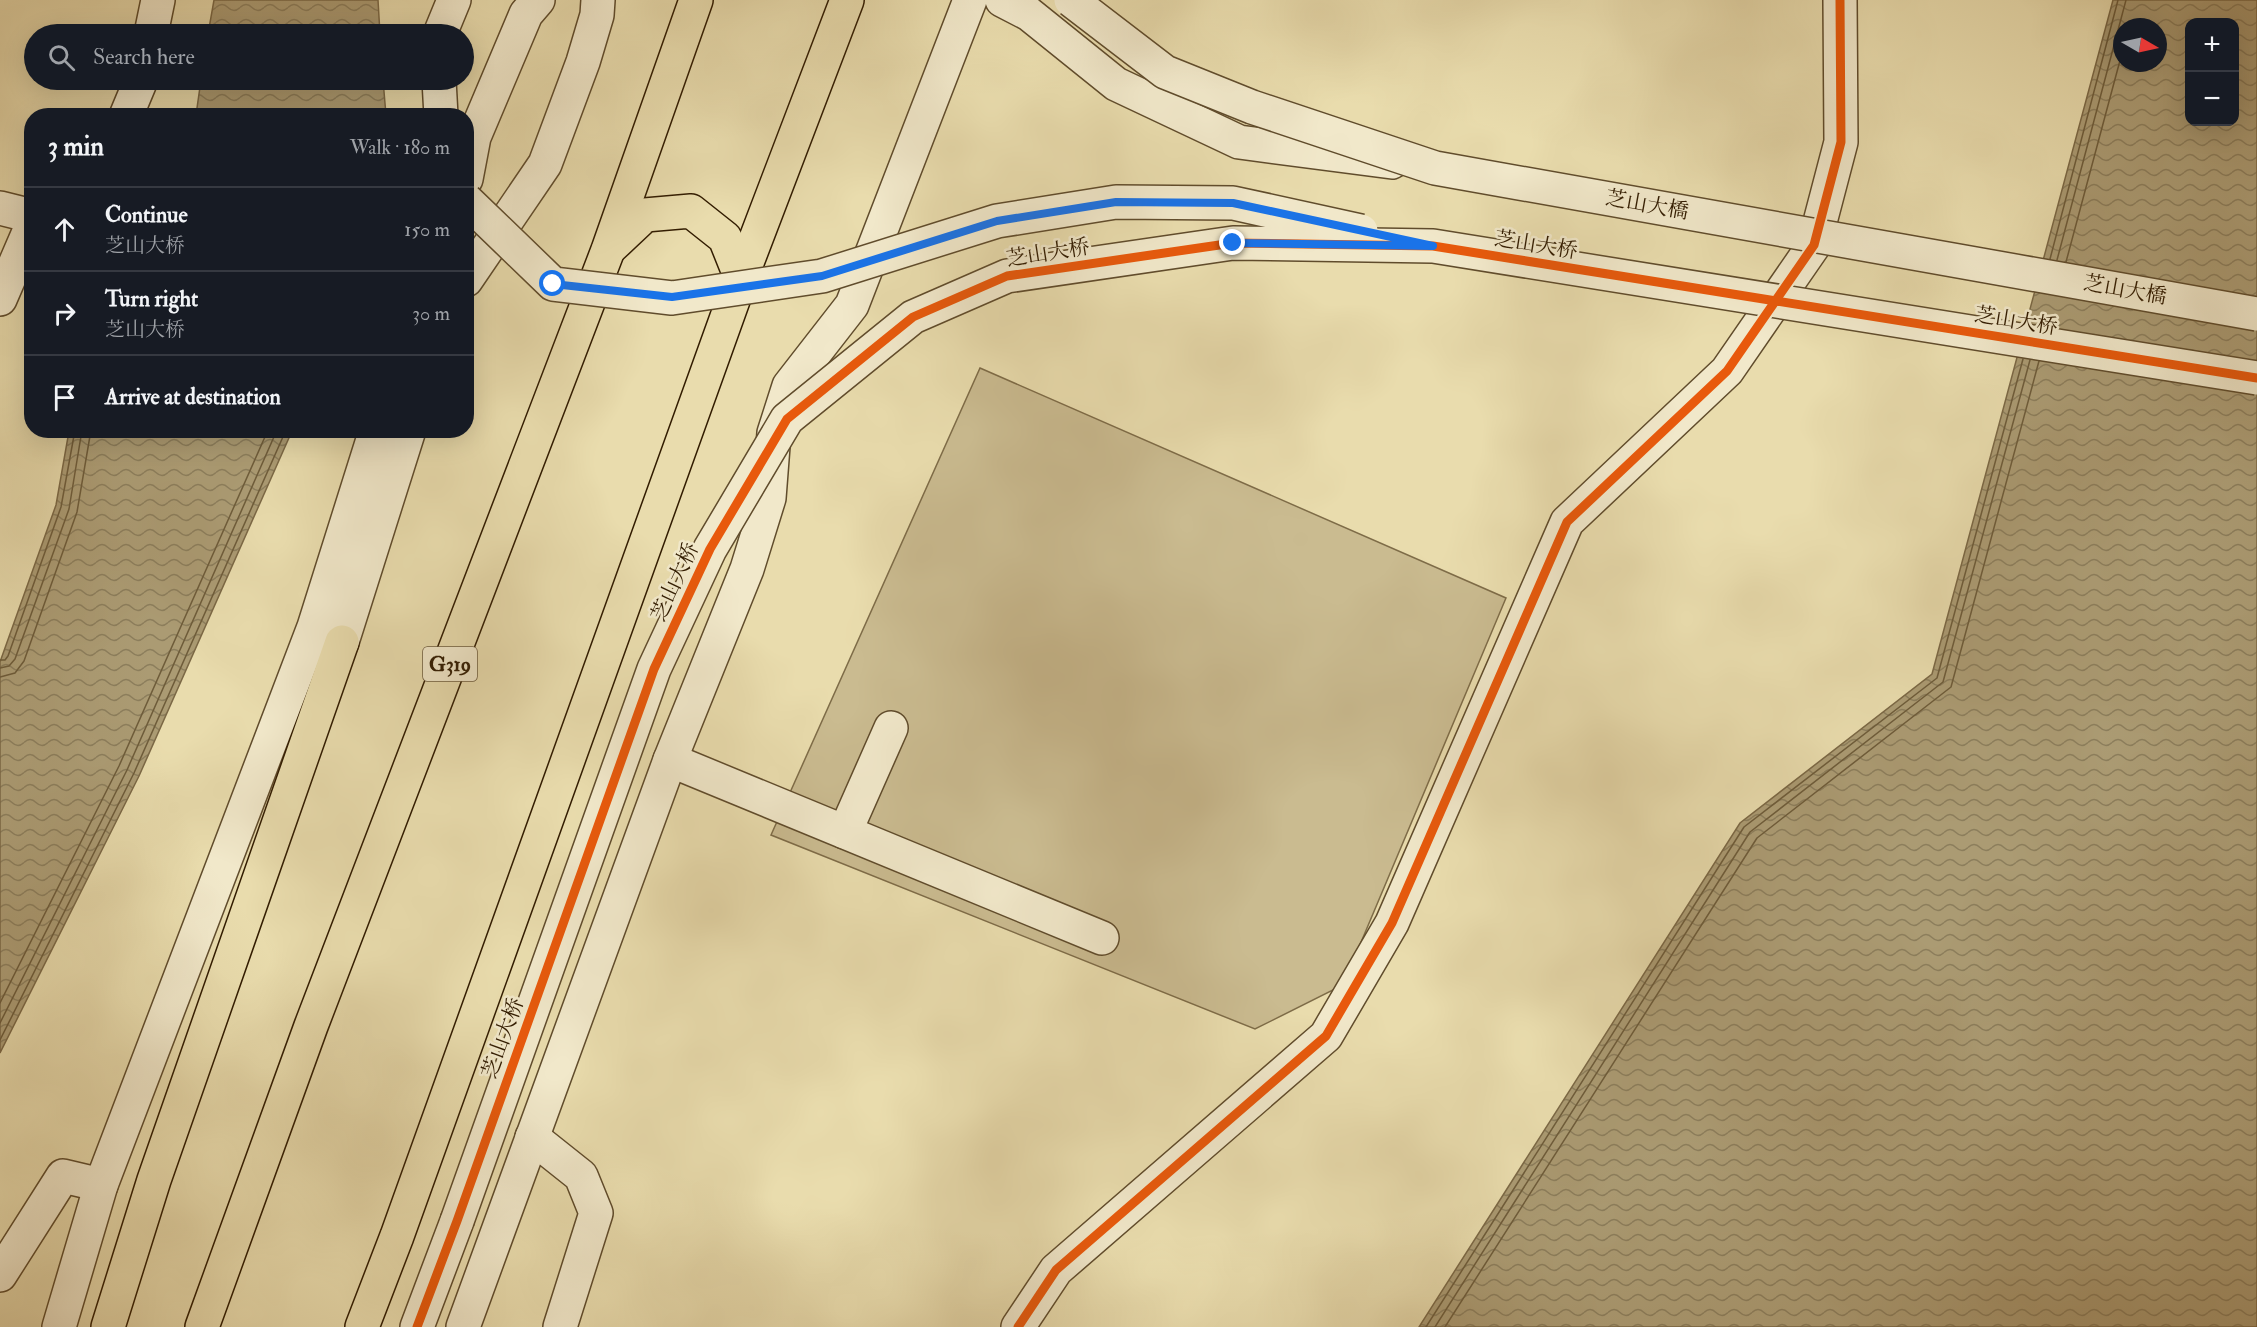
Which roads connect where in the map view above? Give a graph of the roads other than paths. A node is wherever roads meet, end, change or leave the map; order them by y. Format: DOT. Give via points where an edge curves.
graph roads {
  1 [pos="158,0"];
  2 [pos="454,0"];
  3 [pos="538,0"];
  4 [pos="598,0"];
  5 [pos="696,0"];
  6 [pos="848,0"];
  7 [pos="970,0"];
  8 [pos="1002,0"];
  9 [pos="1071,0"];
  10 [pos="1840,0"];
  11 [pos="153,24"];
  12 [pos="444,24"];
  13 [pos="137,90"];
  14 [pos="440,90"];
  15 [pos="129,108"];
  16 [pos="441,108"];
  17 [pos="474,136"];
  18 [pos="1435,168"];
  19 [pos="0,208"];
  20 [pos="474,208"];
  21 [pos="24,214"];
  22 [pos="24,244"];
  23 [pos="1433,246"];
  24 [pos="608,250"];
  25 [pos="474,268"];
  26 [pos="741,278"];
  27 [pos="0,299"];
  28 [pos="2257,314"];
  29 [pos="2257,378"];
  30 [pos="373,438"];
  31 [pos="406,438"];
  32 [pos="342,642"];
  33 [pos="891,729"];
  34 [pos="670,760"];
  35 [pos="845,832"];
  36 [pos="1102,938"];
  37 [pos="532,1137"];
  38 [pos="101,1185"];
  39 [pos="0,1275"];
  40 [pos="59,1327"];
  41 [pos="108,1327"];
  42 [pos="202,1327"];
  43 [pos="362,1327"];
  44 [pos="417,1327"];
  45 [pos="463,1327"];
  46 [pos="560,1327"];
  47 [pos="1018,1327"];
  1 -- 11 [label="street"];
  2 -- 12 [label="street"];
  3 -- 17 [label="street" via="526,14"];
  4 -- 25 [label="street" via="583,62 545,164"];
  5 -- 24 [label="highway, G319"];
  6 -- 26 [label="highway"];
  7 -- 34 [label="street" via="852,305 789,386 774,433 769,498 753,549"];
  8 -- 18 [label="street, bridge" via="1029,14 1116,84 1239,142"];
  9 -- 18 [label="street, 芝山大橋, bridge" via="1165,72"];
  10 -- 47 [label="street" via="1841,142 1814,245 1727,371 1567,522 1392,923 1326,1036 1056,1270"];
  13 -- 15 [label="street"];
  14 -- 16 [label="street"];
  18 -- 28 [label="street, 芝山大橋, bridge"];
  19 -- 21 [label="street"];
  20 -- 23 [label="street, 芝山大桥, bridge" via="553,284 672,297 822,276 997,221 1116,202 1233,203"];
  22 -- 27 [label="street"];
  23 -- 29 [label="street, 芝山大桥, bridge"];
  23 -- 44 [label="street, 芝山大桥, bridge" via="1233,243 1007,276 913,317 787,419 710,549 654,669"];
  24 -- 26 [label="highway" via="645,215 691,211 725,238"];
  24 -- 42 [label="highway, G319" via="311,1026"];
  26 -- 43 [label="highway"];
  30 -- 38 [label="street" via="314,627"];
  31 -- 32 [label="street"];
  32 -- 41 [label="highway" via="154,1180"];
  33 -- 35 [label="street"];
  34 -- 35 [label="street"];
  34 -- 37 [label="street"];
  35 -- 36 [label="street"];
  37 -- 45 [label="street"];
  37 -- 46 [label="street" via="581,1176 596,1213"];
  38 -- 39 [label="street" via="63,1176"];
  38 -- 40 [label="street"];
}
